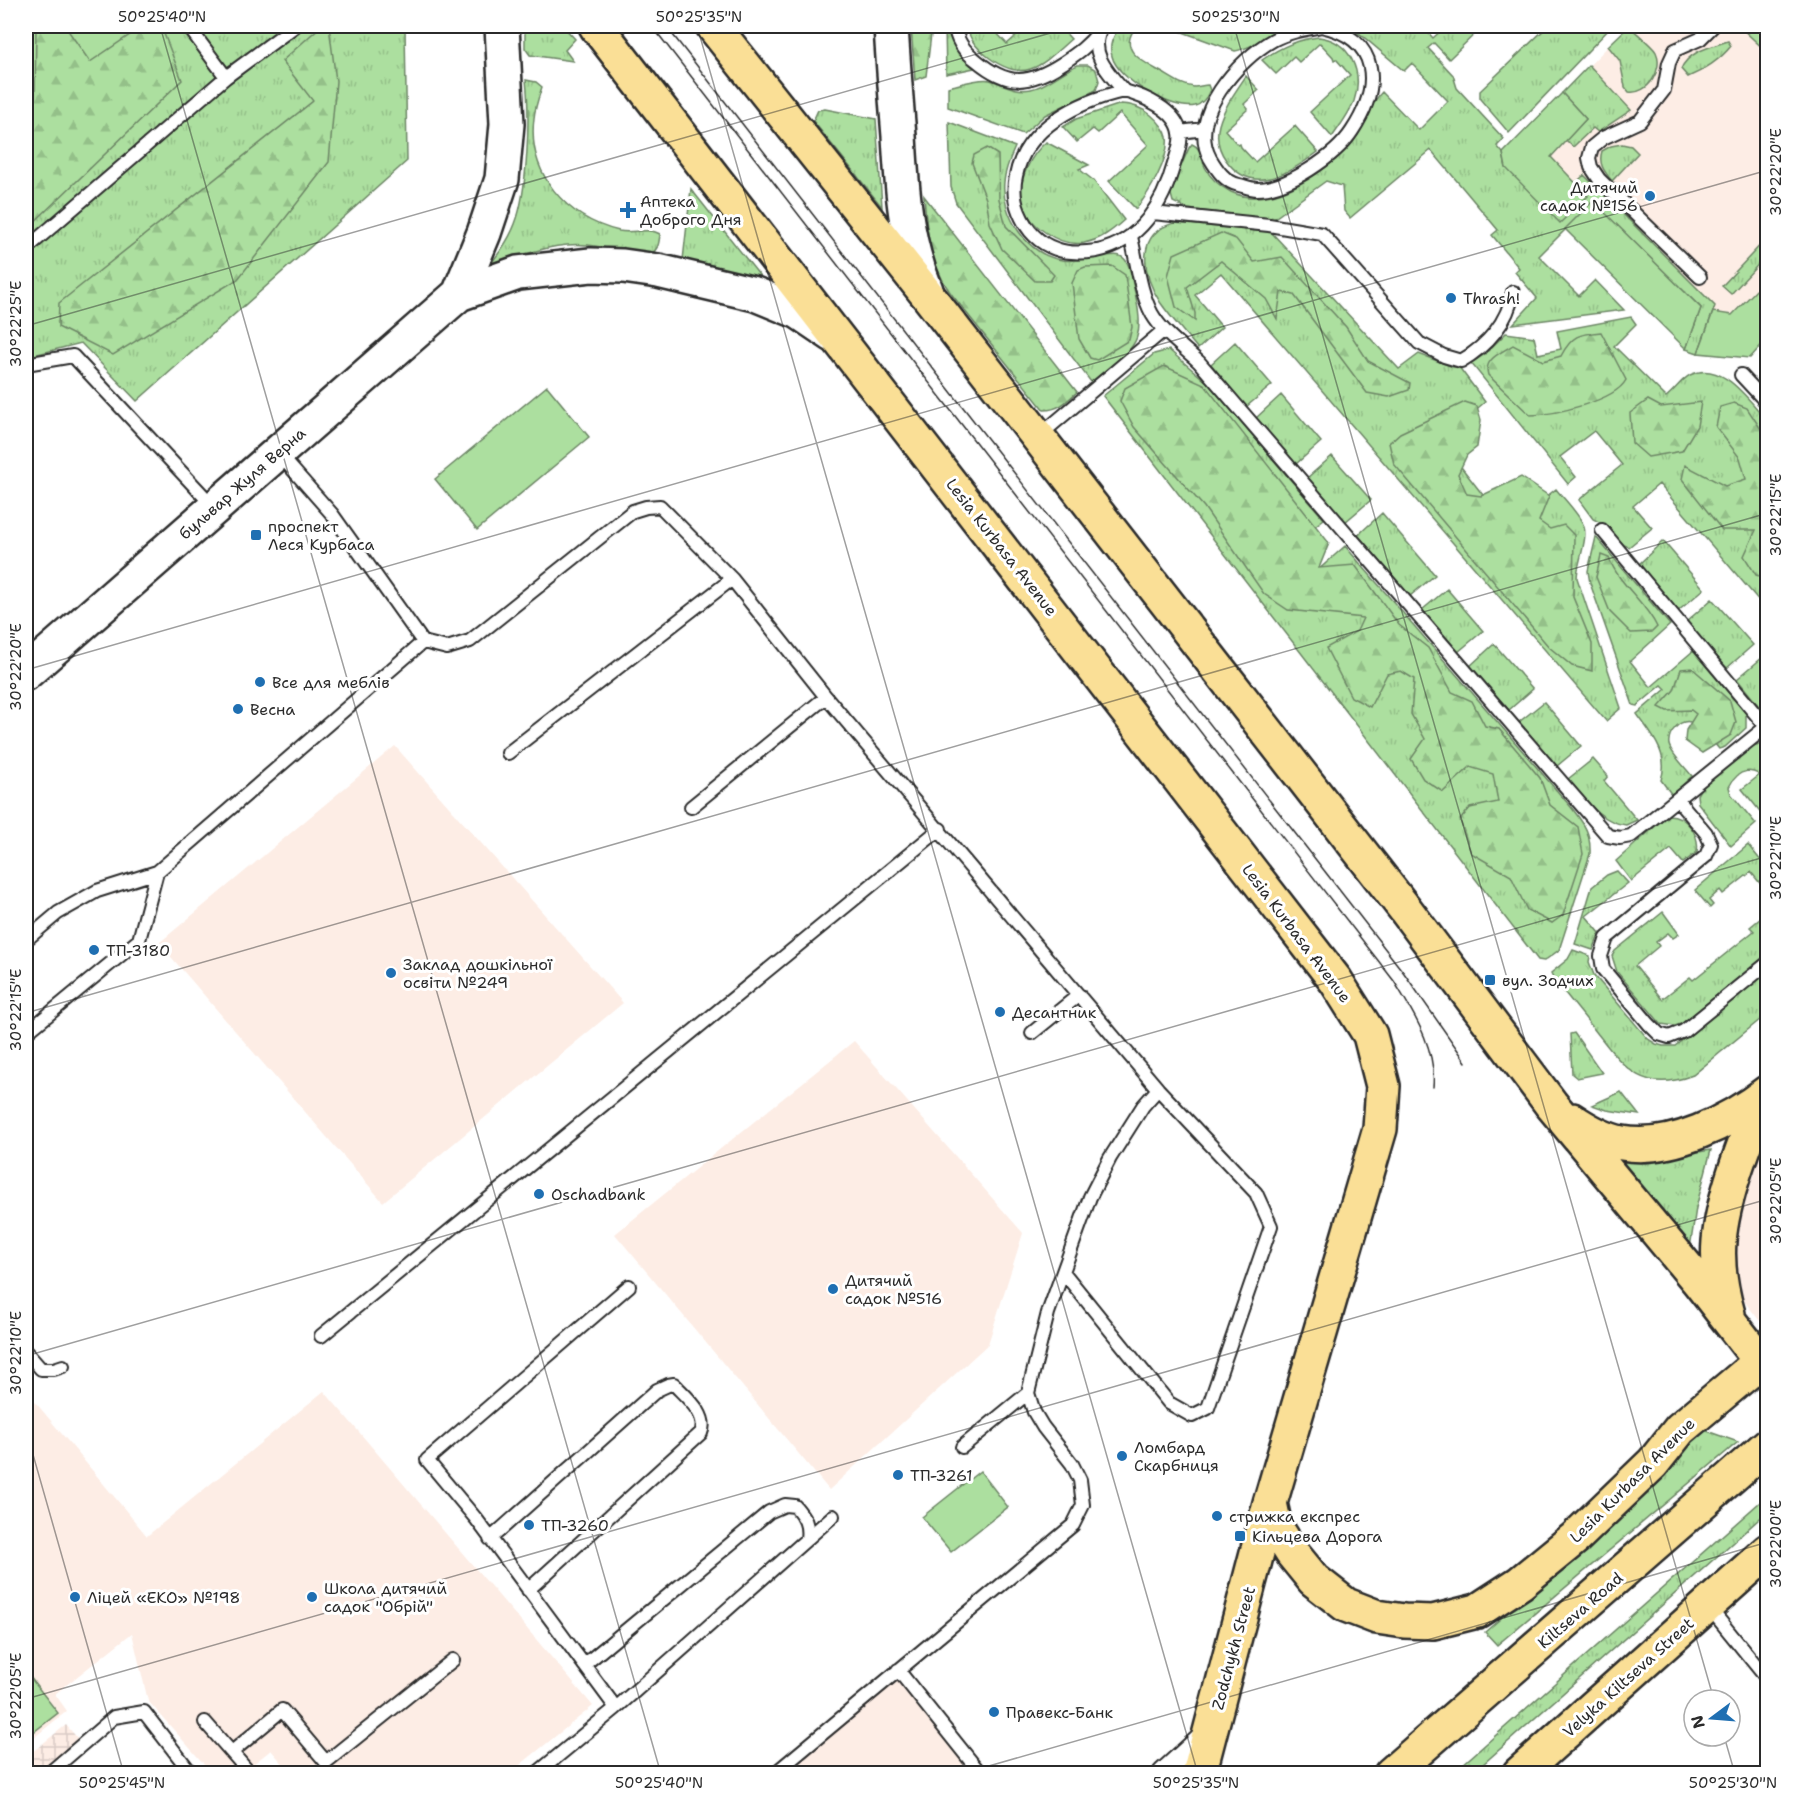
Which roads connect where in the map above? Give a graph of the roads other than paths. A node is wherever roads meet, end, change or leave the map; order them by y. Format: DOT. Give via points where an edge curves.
graph roads {
  1 [pos="188,26"];
  2 [pos="295,26"];
  3 [pos="502,26"];
  4 [pos="596,26"];
  5 [pos="713,26"];
  6 [pos="891,26"];
  7 [pos="955,26"];
  8 [pos="1713,26"];
  9 [pos="1101,29"];
  10 [pos="226,77"];
  11 [pos="1124,91"];
  12 [pos="1204,129"];
  13 [pos="1180,132"];
  14 [pos="1153,213"];
  15 [pos="1131,237"];
  16 [pos="26,249"];
  17 [pos="1700,277"];
  18 [pos="1513,292"];
  19 [pos="459,294"];
  20 [pos="929,297"];
  21 [pos="1164,330"];
  22 [pos="844,343"];
  23 [pos="26,364"];
  24 [pos="1740,375"];
  25 [pos="1767,404"];
  26 [pos="1038,437"];
  27 [pos="278,453"];
  28 [pos="214,507"];
  29 [pos="1602,530"];
  30 [pos="732,579"];
  31 [pos="423,642"];
  32 [pos="26,673"];
  33 [pos="826,697"];
  34 [pos="1767,728"];
  35 [pos="507,753"];
  36 [pos="1677,799"];
  37 [pos="691,807"];
  38 [pos="939,829"];
  39 [pos="157,872"];
  40 [pos="26,940"];
  41 [pos="1767,963"];
  42 [pos="1079,995"];
  43 [pos="26,1033"];
  44 [pos="1032,1033"];
  45 [pos="1158,1089"];
  46 [pos="1546,1096"];
  47 [pos="1757,1099"];
  48 [pos="1064,1273"];
  49 [pos="1699,1282"];
  50 [pos="629,1286"];
  51 [pos="1731,1325"];
  52 [pos="321,1336"];
  53 [pos="26,1352"];
  54 [pos="63,1366"];
  55 [pos="1764,1367"];
  56 [pos="1028,1393"];
  57 [pos="1767,1445"];
  58 [pos="962,1447"];
  59 [pos="1270,1503"];
  60 [pos="833,1516"];
  61 [pos="490,1539"];
  62 [pos="807,1539"];
  63 [pos="1767,1551"];
  64 [pos="528,1590"];
  65 [pos="1707,1605"];
  66 [pos="453,1660"];
  67 [pos="584,1665"];
  68 [pos="898,1670"];
  69 [pos="1767,1680"];
  70 [pos="616,1708"];
  71 [pos="205,1722"];
  72 [pos="1210,1733"];
  73 [pos="232,1752"];
  74 [pos="48,1773"];
  75 [pos="192,1773"];
  76 [pos="248,1773"];
  77 [pos="536,1773"];
  78 [pos="774,1773"];
  79 [pos="981,1773"];
  80 [pos="1165,1773"];
  81 [pos="1199,1773"];
  82 [pos="1391,1773"];
  83 [pos="1519,1773"];
  1 -- 10 [label="lane"];
  2 -- 10 [label="lane"];
  3 -- 19 [label="street, бульвар Жуля Верна" via="507,124 502,179"];
  4 -- 22 [label="main road, Lesia Kurbasa Avenue"];
  5 -- 20 [label="main road, Lesia Kurbasa Avenue"];
  6 -- 20 [label="street" via="907,225 914,262"];
  7 -- 9 [label="lane" via="959,43 987,70 1020,81 1037,79 1053,70 1090,44"];
  8 -- 17 [label="lane" via="1700,39 1675,50 1664,90 1640,121 1603,138 1592,147 1589,158 1599,179"];
  9 -- 11 [label="lane" via="1097,55"];
  10 -- 16 [label="lane"];
  11 -- 13 [label="lane" via="1156,103"];
  11 -- 15 [label="lane" via="1073,110 1039,133 1018,164 1014,202 1034,237 1051,248 1086,253"];
  12 -- 12 [label="lane" via="1235,69 1275,39 1321,26 1338,30 1355,41 1369,59 1372,84 1352,132 1332,153 1277,185 1256,189 1233,184 1218,172 1207,151"];
  12 -- 13 [label="lane"];
  13 -- 14 [label="lane" via="1172,172"];
  14 -- 15 [label="lane"];
  14 -- 18 [label="lane" via="1322,234 1419,343 1461,361 1497,330 1510,309"];
  15 -- 21 [label="lane" via="1143,290 1152,314"];
  19 -- 22 [label="street, бульвар Жуля Верна" via="518,273 591,265 622,266 755,294 799,312"];
  19 -- 27 [label="street, бульвар Жуля Верна"];
  20 -- 26 [label="main road, Lesia Kurbasa Avenue"];
  21 -- 26 [label="lane"];
  21 -- 36 [label="lane" via="1199,362 1608,836 1631,836"];
  22 -- 59 [label="main road, Lesia Kurbasa Avenue" via="1336,981 1370,1035 1383,1086 1380,1129"];
  23 -- 28 [label="lane" via="72,356"];
  24 -- 25 [label="lane"];
  26 -- 46 [label="main road, Lesia Kurbasa Avenue"];
  27 -- 28 [label="street, бульвар Жуля Верна"];
  27 -- 31 [label="lane" via="332,514"];
  28 -- 32 [label="street, бульвар Жуля Верна"];
  29 -- 34 [label="lane"];
  30 -- 31 [label="lane" via="660,506 646,507 633,512 470,641 447,648"];
  30 -- 33 [label="lane"];
  30 -- 35 [label="lane"];
  31 -- 39 [label="lane"];
  33 -- 37 [label="lane"];
  33 -- 38 [label="lane"];
  34 -- 36 [label="lane"];
  36 -- 41 [label="lane" via="1706,833 1711,844 1706,856 1607,938 1600,956 1603,969 1649,1024 1669,1037 1684,1031"];
  38 -- 42 [label="lane"];
  38 -- 52 [label="lane"];
  39 -- 40 [label="lane" via="97,891 58,913"];
  39 -- 43 [label="lane" via="139,940"];
  42 -- 44 [label="lane"];
  42 -- 45 [label="lane"];
  45 -- 48 [label="lane" via="1110,1158 1090,1197"];
  45 -- 48 [label="lane" via="1256,1193 1271,1226 1208,1408 1192,1416 1169,1403"];
  46 -- 47 [label="main road" via="1582,1127 1623,1144 1656,1143 1694,1134 1722,1122"];
  46 -- 49 [label="main road, Lesia Kurbasa Avenue"];
  47 -- 49 [label="main road" via="1729,1130 1720,1154 1697,1246"];
  47 -- 51 [label="main road" via="1739,1179 1719,1241 1720,1278"];
  48 -- 56 [label="lane" via="1048,1313"];
  49 -- 51 [label="main road, Lesia Kurbasa Avenue"];
  50 -- 61 [label="lane" via="428,1460"];
  51 -- 55 [label="main road, Lesia Kurbasa Avenue"];
  53 -- 54 [label="lane" via="41,1369"];
  55 -- 59 [label="main road, Lesia Kurbasa Avenue" via="1680,1430 1653,1463 1575,1538 1478,1611 1433,1622 1404,1622 1346,1605 1314,1580 1292,1553 1275,1526"];
  56 -- 58 [label="lane"];
  56 -- 68 [label="lane" via="1034,1412 1080,1480 1083,1505 1073,1526"];
  57 -- 82 [label="main road, Kiltseva Road"];
  59 -- 72 [label="main road, Zodchykh Street"];
  60 -- 62 [label="lane"];
  61 -- 64 [label="lane"];
  61 -- 64 [label="lane" via="657,1390 675,1384 703,1417 700,1433"];
  62 -- 67 [label="lane" via="808,1525 795,1506 785,1505 769,1512"];
  62 -- 70 [label="lane"];
  63 -- 65 [label="main road, Velyka Kiltseva Street"];
  64 -- 67 [label="lane"];
  65 -- 69 [label="lane"];
  65 -- 83 [label="main road, Velyka Kiltseva Street"];
  66 -- 73 [label="lane" via="326,1762 282,1710"];
  67 -- 70 [label="lane"];
  68 -- 78 [label="lane"];
  68 -- 79 [label="lane"];
  70 -- 77 [label="lane"];
  71 -- 73 [label="lane"];
  72 -- 80 [label="street"];
  72 -- 81 [label="main road, Zodchykh Street"];
  73 -- 76 [label="lane"];
  74 -- 75 [label="lane" via="114,1718 144,1713"];
}
